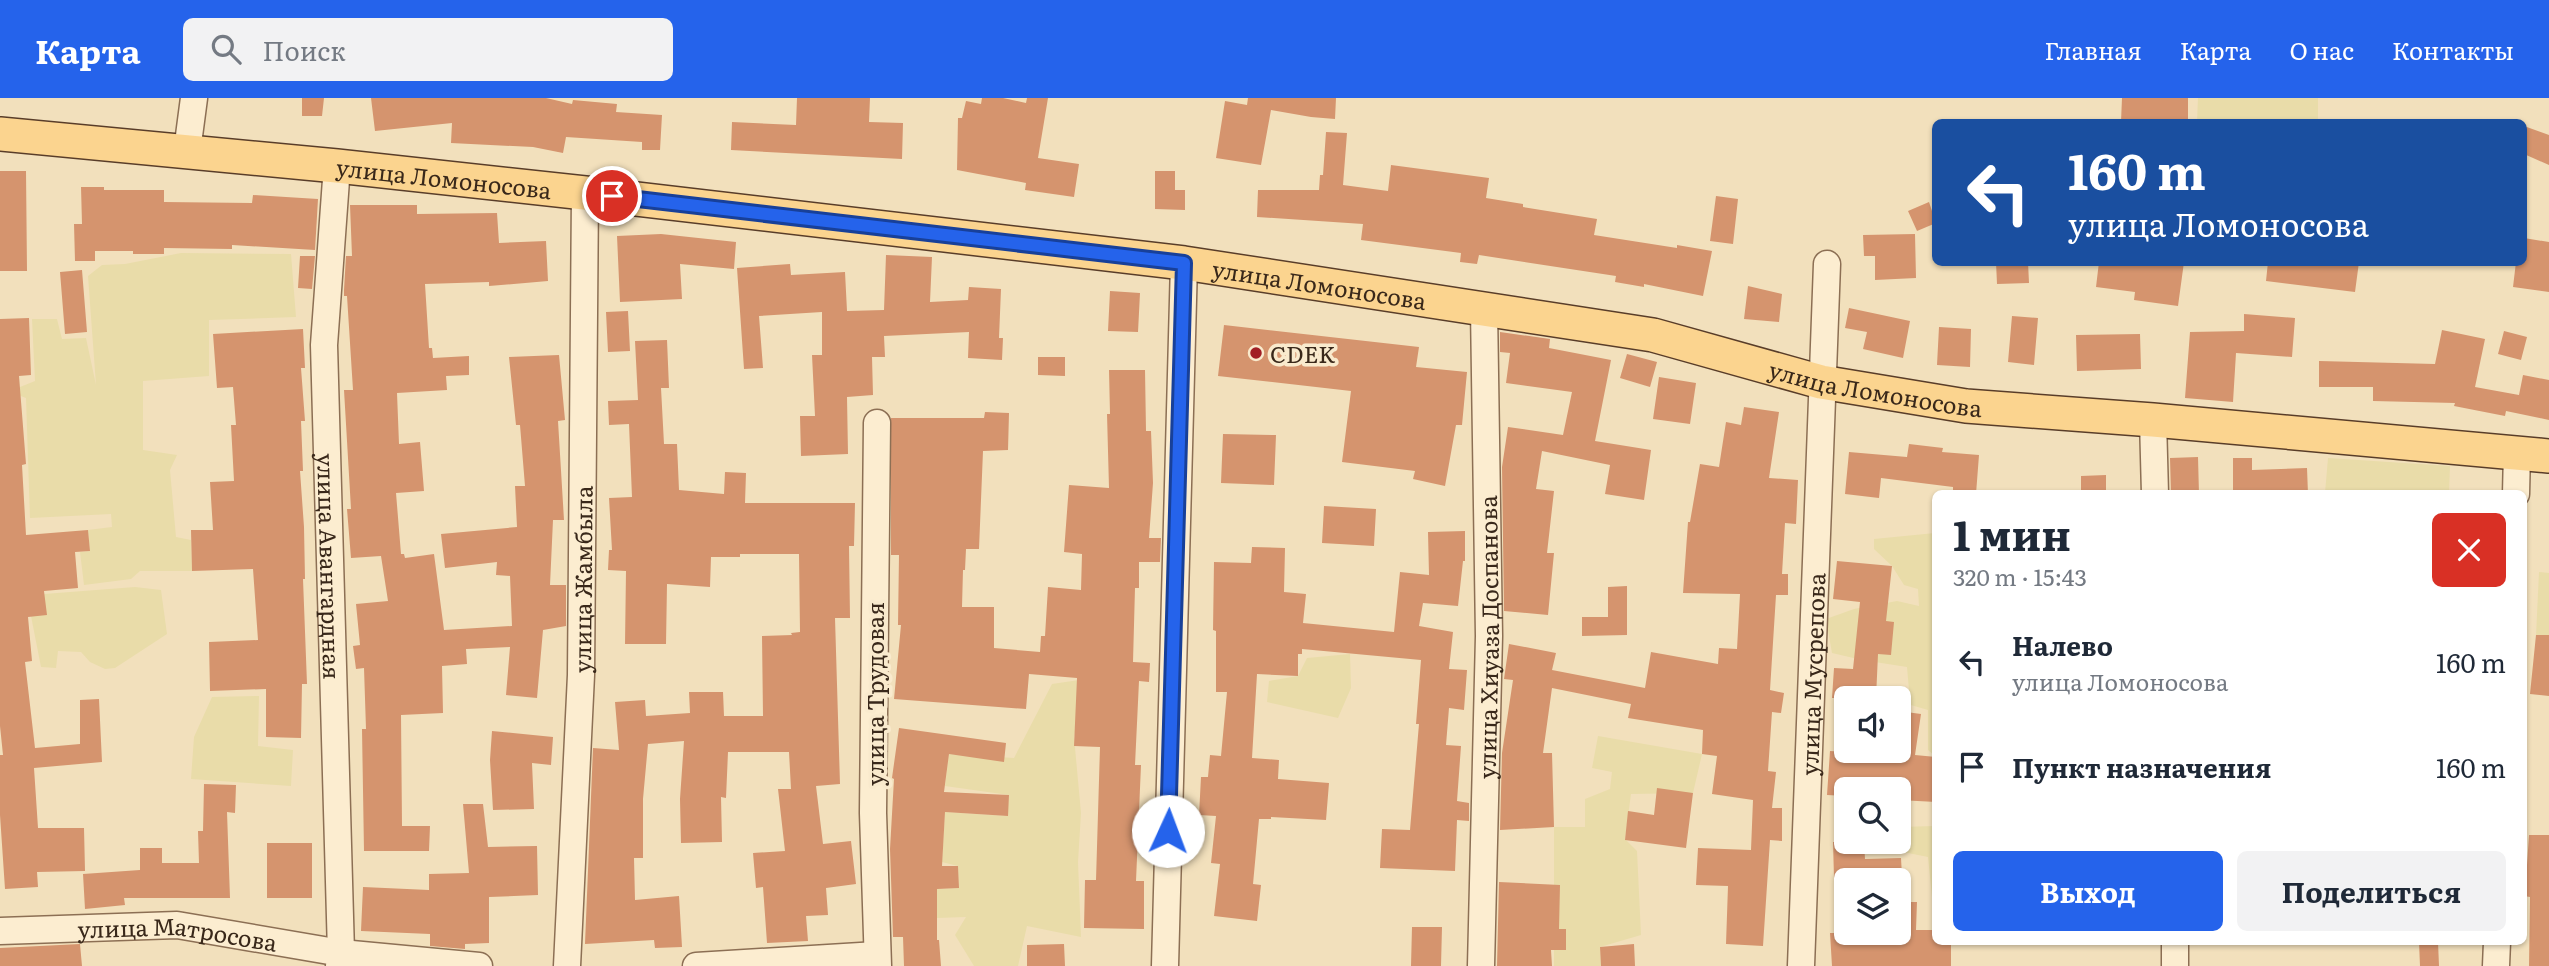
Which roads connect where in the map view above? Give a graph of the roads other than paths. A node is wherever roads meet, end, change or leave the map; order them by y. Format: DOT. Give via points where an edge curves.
graph roads {
  1 [pos="194,98"];
  2 [pos="0,134"];
  3 [pos="187,151"];
  4 [pos="337,166"];
  5 [pos="585,193"];
  6 [pos="1184,263"];
  7 [pos="1827,264"];
  8 [pos="1484,309"];
  9 [pos="1821,382"];
  10 [pos="2153,420"];
  11 [pos="877,423"];
  12 [pos="2533,454"];
  13 [pos="2155,490"];
  14 [pos="2518,490"];
  15 [pos="0,931"];
  16 [pos="2175,945"];
  17 [pos="2497,945"];
  18 [pos="340,960"];
  19 [pos="877,960"];
  20 [pos="479,966"];
  21 [pos="567,966"];
  22 [pos="696,966"];
  23 [pos="1165,966"];
  24 [pos="1481,966"];
  25 [pos="1801,966"];
  26 [pos="2175,966"];
  27 [pos="2497,966"];
  1 -- 3 [label="street"];
  2 -- 3 [label="main road, улица Ломоносова"];
  3 -- 4 [label="main road, улица Ломоносова"];
  4 -- 5 [label="main road, улица Ломоносова"];
  4 -- 18 [label="street, улица Авангардная" via="324,345"];
  5 -- 6 [label="main road, улица Ломоносова"];
  5 -- 21 [label="street, улица Жамбыла" via="581,675"];
  6 -- 8 [label="main road, улица Ломоносова"];
  6 -- 23 [label="street"];
  7 -- 9 [label="street, улица Мусрепова"];
  8 -- 9 [label="main road, улица Ломоносова" via="1653,335"];
  8 -- 24 [label="street, улица Хиуаза Доспанова" via="1489,636"];
  9 -- 10 [label="main road, улица Ломоносова" via="1966,406"];
  9 -- 25 [label="street, улица Мусрепова"];
  10 -- 12 [label="main road, улица Ломоносова"];
  10 -- 13 [label="street"];
  11 -- 19 [label="street, улица Трудовая" via="873,813"];
  12 -- 14 [label="street"];
  15 -- 18 [label="street, улица Матросова" via="177,925"];
  16 -- 26 [label="street"];
  17 -- 27 [label="street"];
  18 -- 20 [label="street, улица Матросова"];
  19 -- 22 [label="street"];
}
